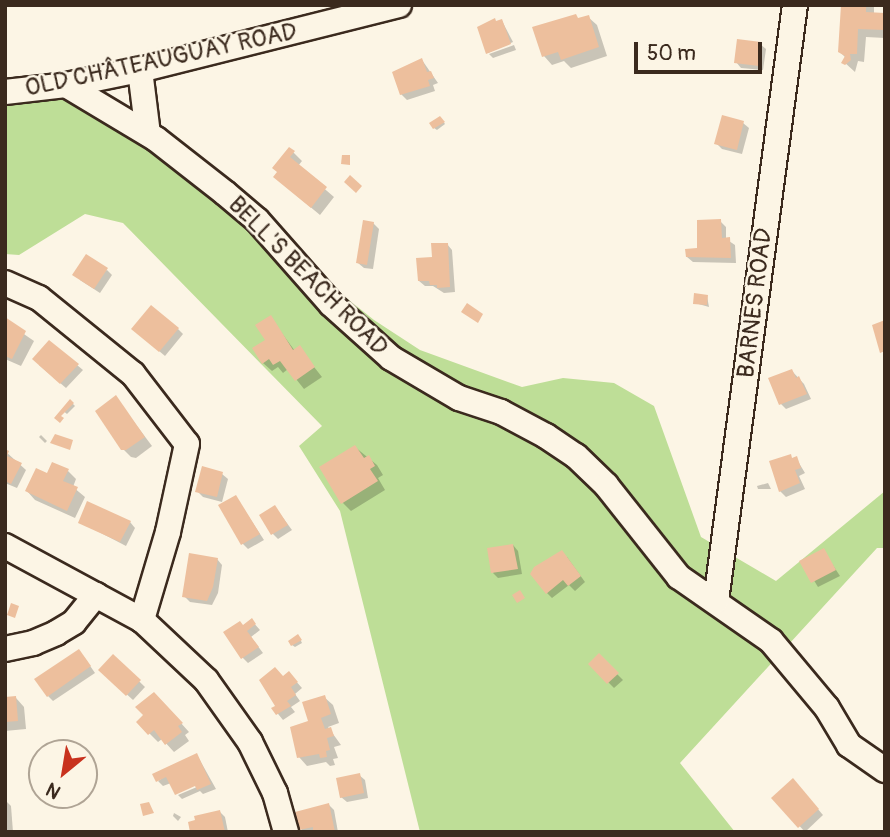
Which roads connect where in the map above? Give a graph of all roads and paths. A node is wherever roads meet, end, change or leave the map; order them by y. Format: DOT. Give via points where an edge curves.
graph roads {
  1 [pos="399,5"];
  2 [pos="794,5"];
  3 [pos="140,69"];
  4 [pos="66,85"];
  5 [pos="5,92"];
  6 [pos="148,134"];
  7 [pos="5,283"];
  8 [pos="5,546"];
  9 [pos="96,595"];
  10 [pos="716,601"];
  11 [pos="142,620"];
  12 [pos="5,649"];
  13 [pos="885,770"];
  14 [pos="285,832"];
  1 -- 3 [label="street, OLD CHÂTEAUGUAY ROAD"];
  2 -- 10 [label="street, BARNES ROAD"];
  3 -- 4 [label="street, OLD CHÂTEAUGUAY ROAD"];
  3 -- 6 [label="street"];
  4 -- 5 [label="street, OLD CHÂTEAUGUAY ROAD"];
  4 -- 6 [label="street, BELL'S BEACH ROAD"];
  6 -- 10 [label="street, BELL'S BEACH ROAD" via="257,220 331,304 391,358 459,397 501,412 576,456 606,485 679,577"];
  7 -- 11 [label="street" via="39,298 133,374 187,444"];
  8 -- 9 [label="street"];
  9 -- 11 [label="street"];
  9 -- 12 [label="street" via="74,622 57,633"];
  10 -- 13 [label="street, BELL'S BEACH ROAD" via="771,641 827,708 849,745"];
  11 -- 14 [label="street" via="206,680 250,742 275,793"];
}
